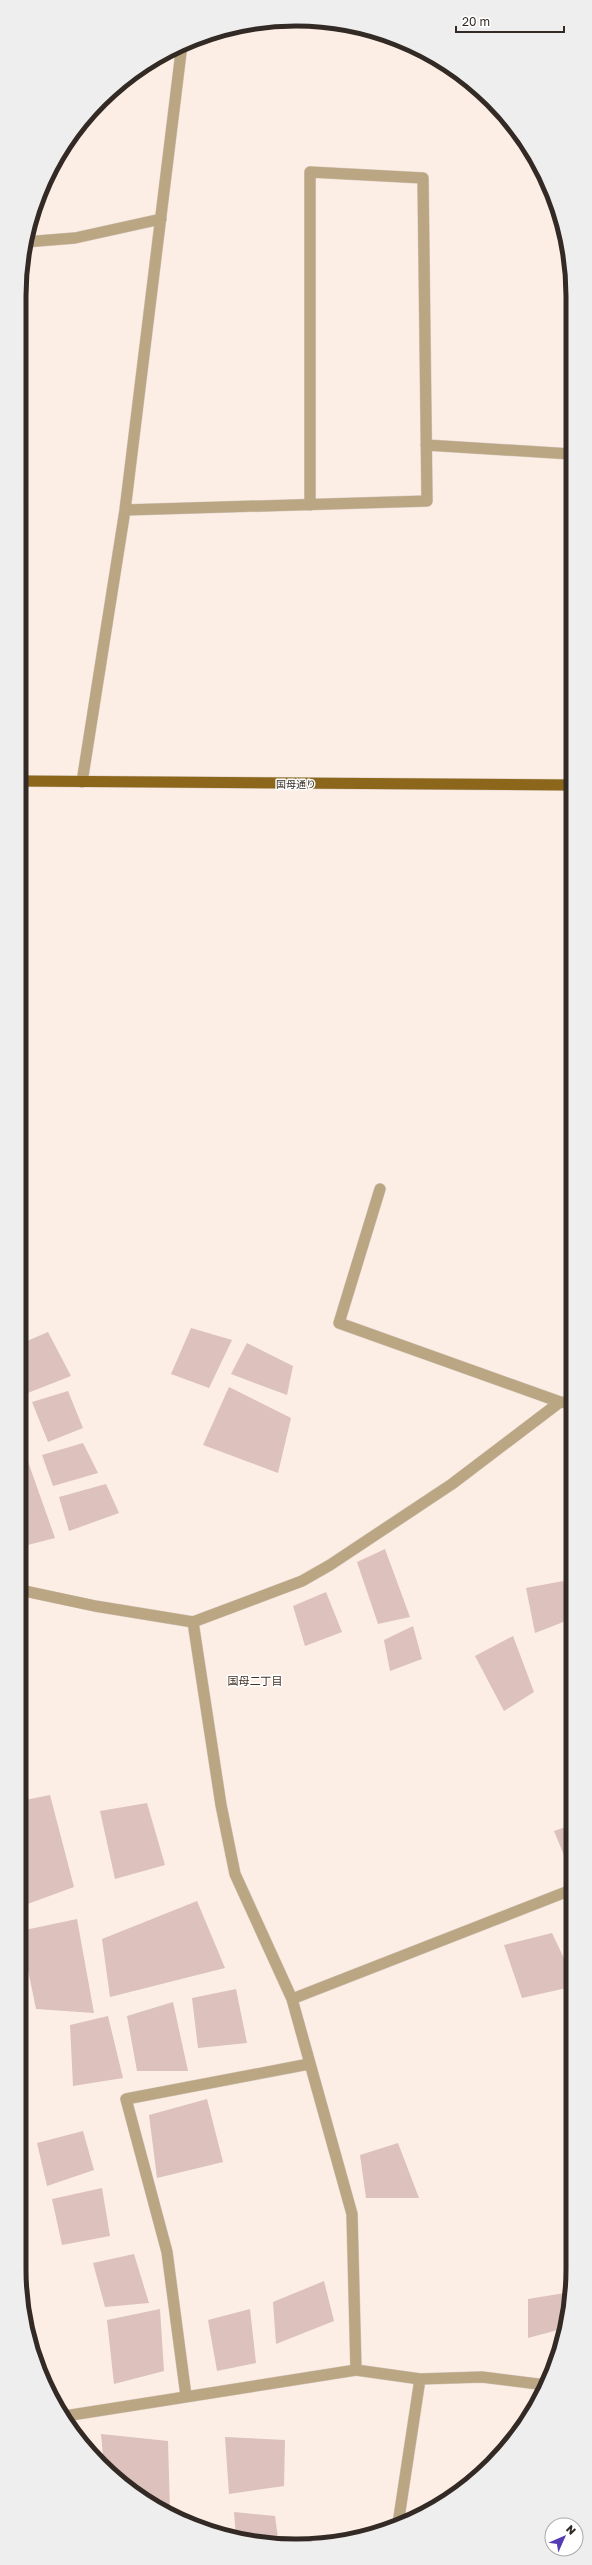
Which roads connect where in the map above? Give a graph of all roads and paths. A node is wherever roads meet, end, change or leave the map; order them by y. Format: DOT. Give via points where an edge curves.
graph roads {
  1 [pos="181,52"];
  2 [pos="161,219"];
  3 [pos="31,242"];
  4 [pos="426,445"];
  5 [pos="566,454"];
  6 [pos="310,505"];
  7 [pos="125,510"];
  8 [pos="26,781"];
  9 [pos="82,782"];
  10 [pos="566,785"];
  11 [pos="380,1189"];
  12 [pos="565,1402"];
  13 [pos="26,1591"];
  14 [pos="193,1622"];
  15 [pos="566,1892"];
  16 [pos="292,1999"];
  17 [pos="309,2064"];
  18 [pos="356,2370"];
  19 [pos="420,2379"];
  20 [pos="540,2384"];
  21 [pos="186,2396"];
  22 [pos="70,2415"];
  23 [pos="399,2518"];
  1 -- 2 [label="street"];
  2 -- 3 [label="street" via="75,238"];
  2 -- 7 [label="street"];
  4 -- 5 [label="street"];
  4 -- 6 [label="street" via="427,501"];
  4 -- 6 [label="street" via="424,178 310,172"];
  6 -- 7 [label="street"];
  7 -- 9 [label="street"];
  8 -- 9 [label="main road, 国母通り"];
  9 -- 10 [label="main road, 国母通り"];
  11 -- 12 [label="street" via="339,1323"];
  12 -- 14 [label="street" via="452,1484 330,1565 302,1581"];
  13 -- 14 [label="street"];
  14 -- 16 [label="street" via="221,1806 236,1874"];
  15 -- 16 [label="street"];
  16 -- 17 [label="street"];
  17 -- 18 [label="street" via="352,2214"];
  17 -- 21 [label="street" via="126,2099 167,2252"];
  18 -- 19 [label="street"];
  18 -- 21 [label="street"];
  19 -- 20 [label="street" via="482,2376"];
  19 -- 23 [label="street"];
  21 -- 22 [label="street"];
}
